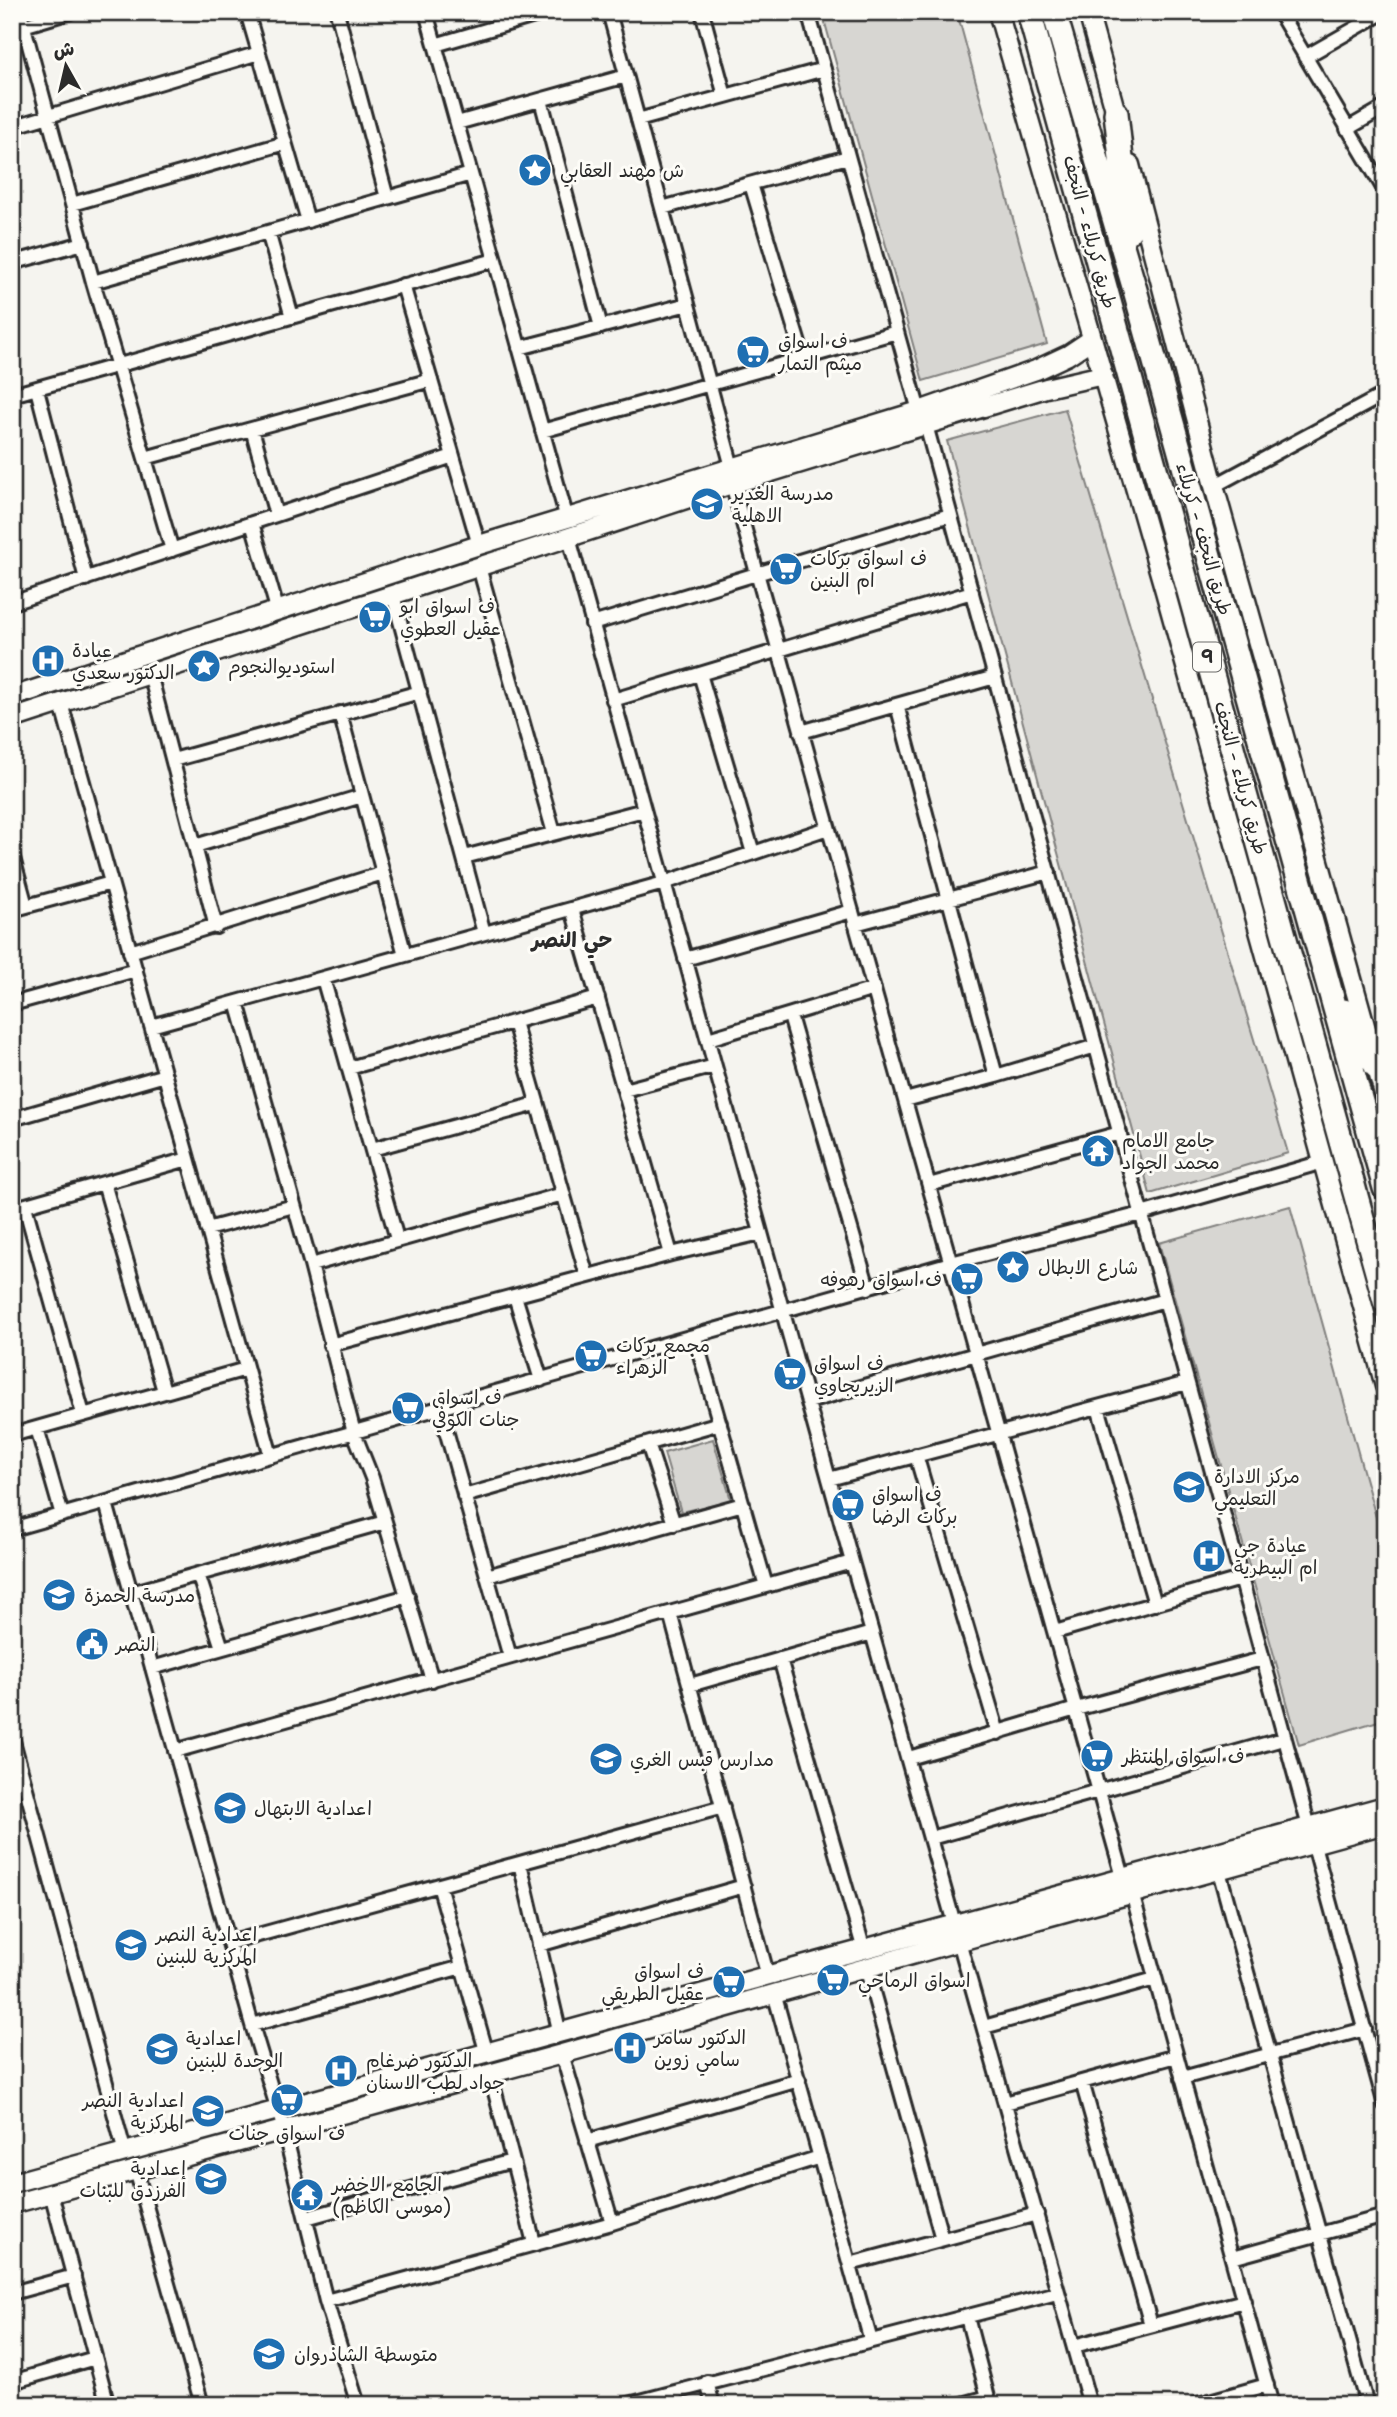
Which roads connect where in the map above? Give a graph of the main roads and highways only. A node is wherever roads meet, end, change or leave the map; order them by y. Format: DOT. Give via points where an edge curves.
graph roads {
  1 [pos="1030,12"];
  2 [pos="1054,12"];
  3 [pos="1116,113"];
  4 [pos="1135,290"];
  5 [pos="1328,983"];
  6 [pos="1376,1066"];
  7 [pos="1385,1188"];
  8 [pos="1385,1301"];
  1 -- 8 [label="highway, طريق کربلاء - النجف / 9"];
  2 -- 4 [label="highway, طريق النجف - کربلاء / 9"];
  3 -- 4 [label="highway"];
  4 -- 5 [label="highway, طريق النجف - کربلاء / 9"];
  5 -- 6 [label="highway"];
  5 -- 7 [label="highway, طريق النجف - کربلاء / 9"];
}
